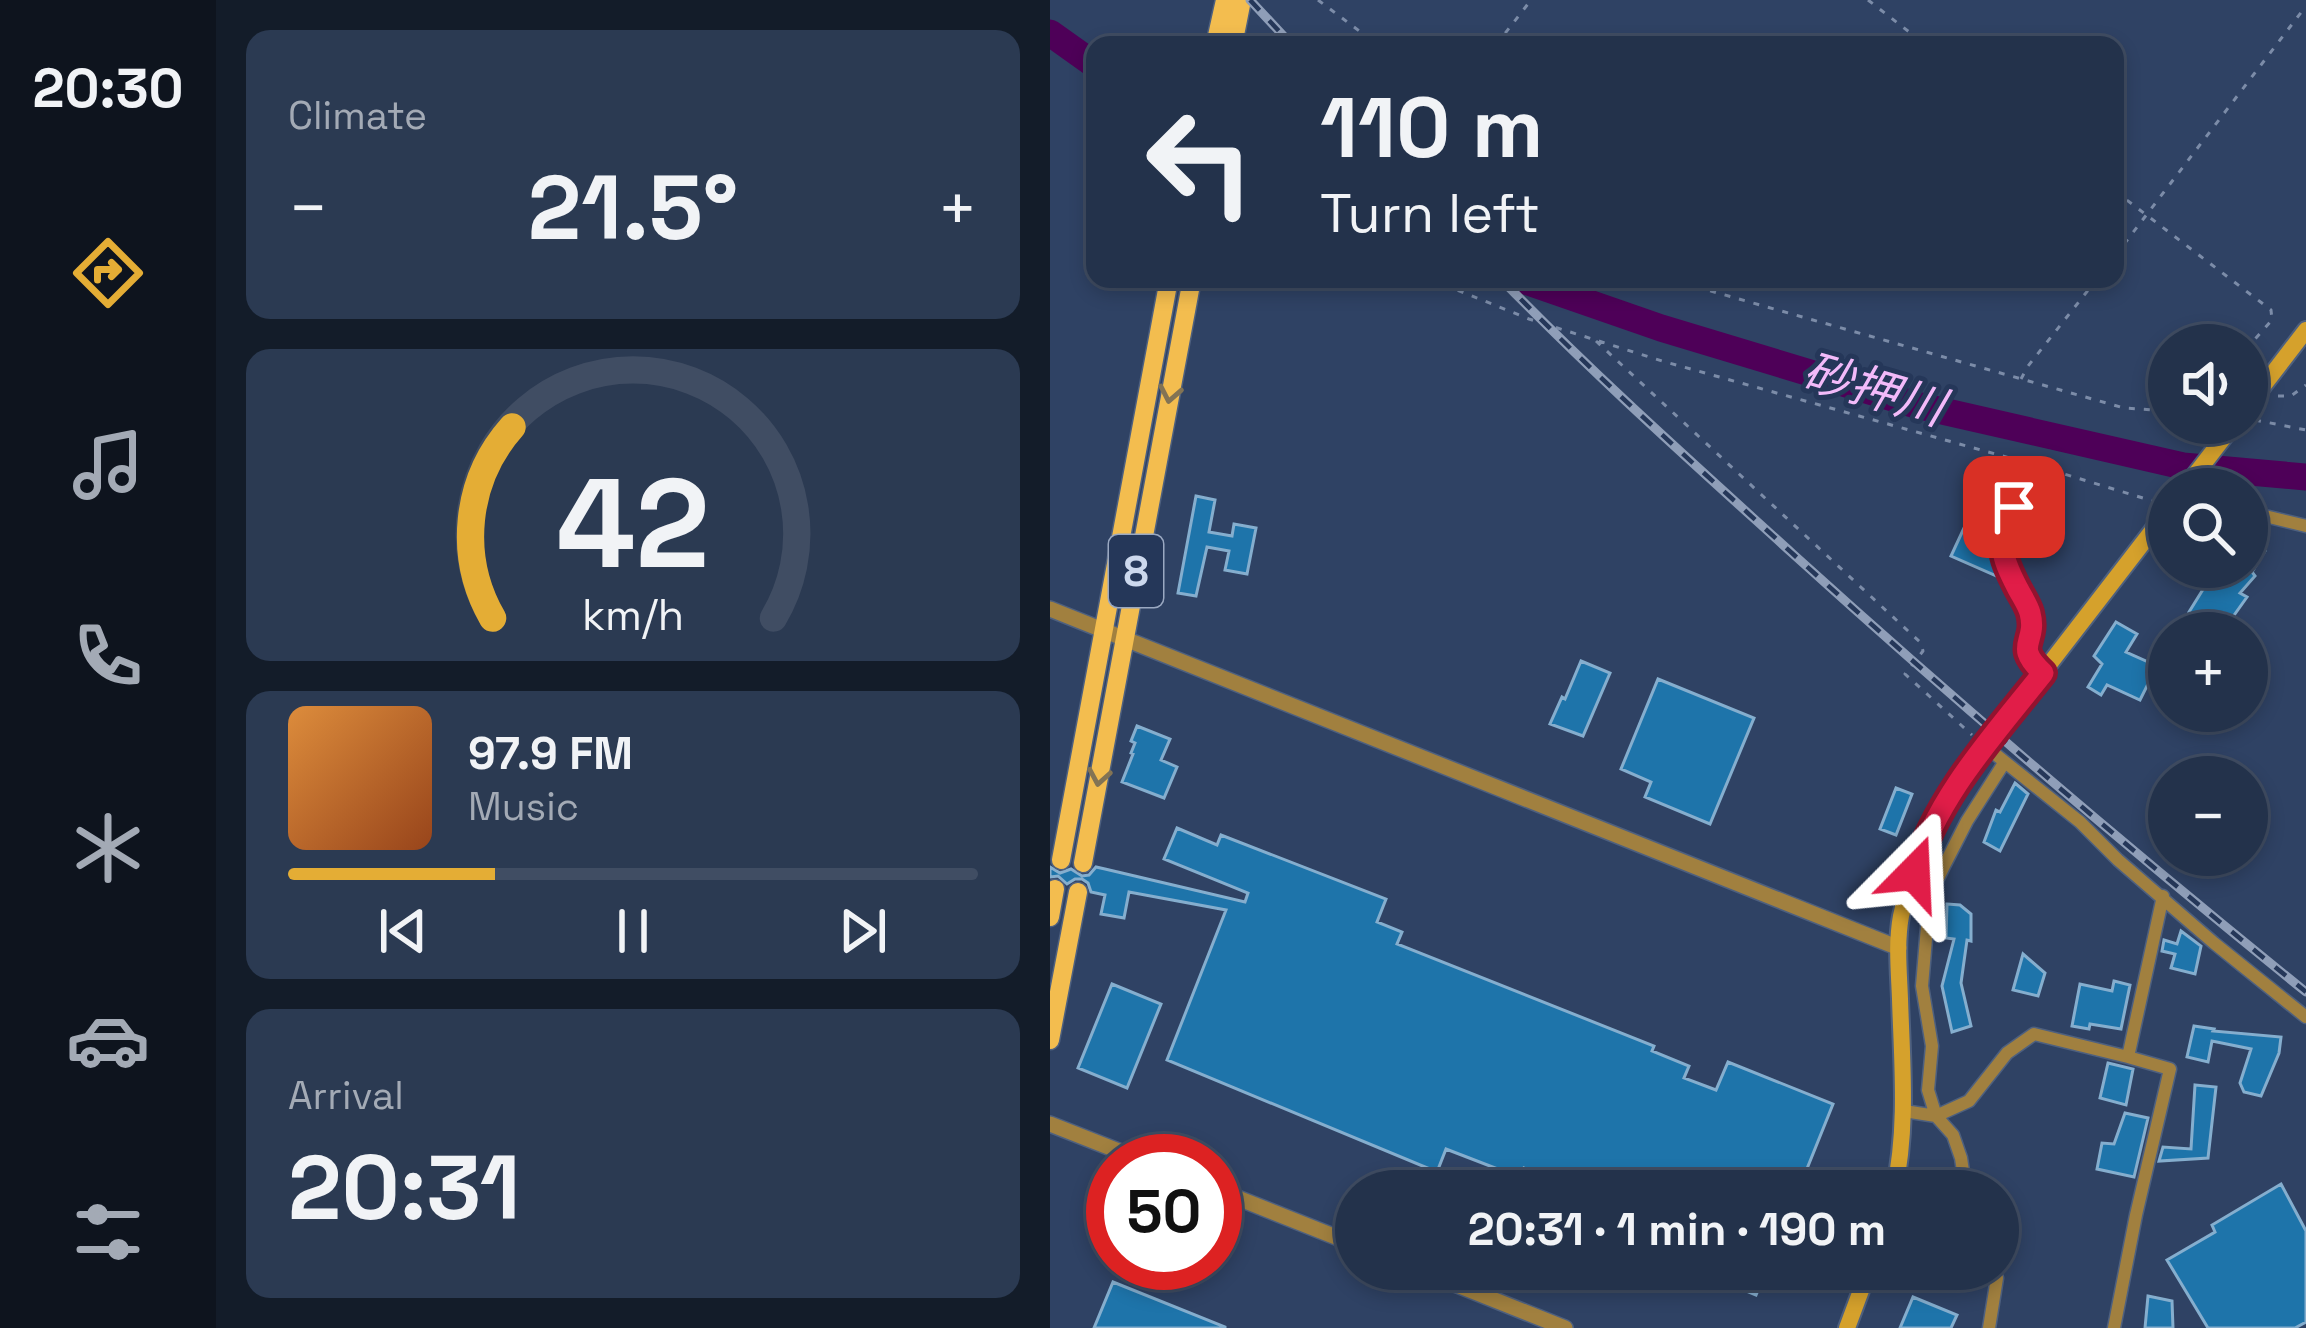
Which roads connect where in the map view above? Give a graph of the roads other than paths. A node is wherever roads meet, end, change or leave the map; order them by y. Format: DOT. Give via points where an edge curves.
graph roads {
  1 [pos="1225,0"];
  2 [pos="1241,0"];
  3 [pos="1217,36"];
  4 [pos="1235,36"];
  5 [pos="1167,288"];
  6 [pos="1190,288"];
  7 [pos="2306,330"];
  8 [pos="2268,380"];
  9 [pos="2221,444"];
  10 [pos="2038,466"];
  11 [pos="2201,468"];
  12 [pos="2268,517"];
  13 [pos="2306,526"];
  14 [pos="2148,527"];
  15 [pos="1050,608"];
  16 [pos="1103,630"];
  17 [pos="1124,638"];
  18 [pos="2043,673"];
  19 [pos="1985,746"];
  20 [pos="2004,763"];
  21 [pos="1060,860"];
  22 [pos="1083,863"];
  23 [pos="1055,889"];
  24 [pos="1078,892"];
  25 [pos="2162,896"];
  26 [pos="1050,917"];
  27 [pos="1899,948"];
  28 [pos="2306,1017"];
  29 [pos="1050,1040"];
  30 [pos="2128,1057"];
  31 [pos="1904,1111"];
  32 [pos="1936,1116"];
  33 [pos="1050,1124"];
  34 [pos="1086,1138"];
  35 [pos="1899,1170"];
  36 [pos="1963,1170"];
  37 [pos="1242,1200"];
  38 [pos="1335,1237"];
  39 [pos="1470,1290"];
  40 [pos="1861,1290"];
  41 [pos="1995,1290"];
  42 [pos="1565,1328"];
  43 [pos="1846,1328"];
  44 [pos="1989,1328"];
  45 [pos="2114,1328"];
  1 -- 3 [label="main road"];
  2 -- 4 [label="main road"];
  5 -- 16 [label="main road, 8"];
  6 -- 17 [label="main road, 8, one-way"];
  7 -- 8 [label="main road"];
  9 -- 11 [label="main road"];
  10 -- 18 [label="street" via="2005,527 2002,554 2031,614 2029,659"];
  12 -- 13 [label="street"];
  14 -- 18 [label="main road"];
  15 -- 16 [label="street"];
  16 -- 17 [label="street"];
  16 -- 21 [label="main road, 8"];
  17 -- 22 [label="main road, 8, one-way"];
  17 -- 27 [label="street"];
  18 -- 19 [label="main road"];
  19 -- 20 [label="street"];
  19 -- 27 [label="main road" via="1922,846"];
  20 -- 25 [label="street"];
  20 -- 32 [label="street" via="1932,891 1922,986"];
  23 -- 26 [label="main road"];
  24 -- 29 [label="main road"];
  25 -- 28 [label="street"];
  25 -- 30 [label="street"];
  27 -- 31 [label="main road"];
  30 -- 32 [label="street" via="2034,1034 1969,1101"];
  30 -- 45 [label="street" via="2170,1069"];
  31 -- 32 [label="street"];
  31 -- 35 [label="main road"];
  32 -- 36 [label="street" via="1953,1135"];
  33 -- 34 [label="street"];
  37 -- 38 [label="street"];
  39 -- 42 [label="street"];
  40 -- 43 [label="main road"];
  41 -- 44 [label="street"];
}
